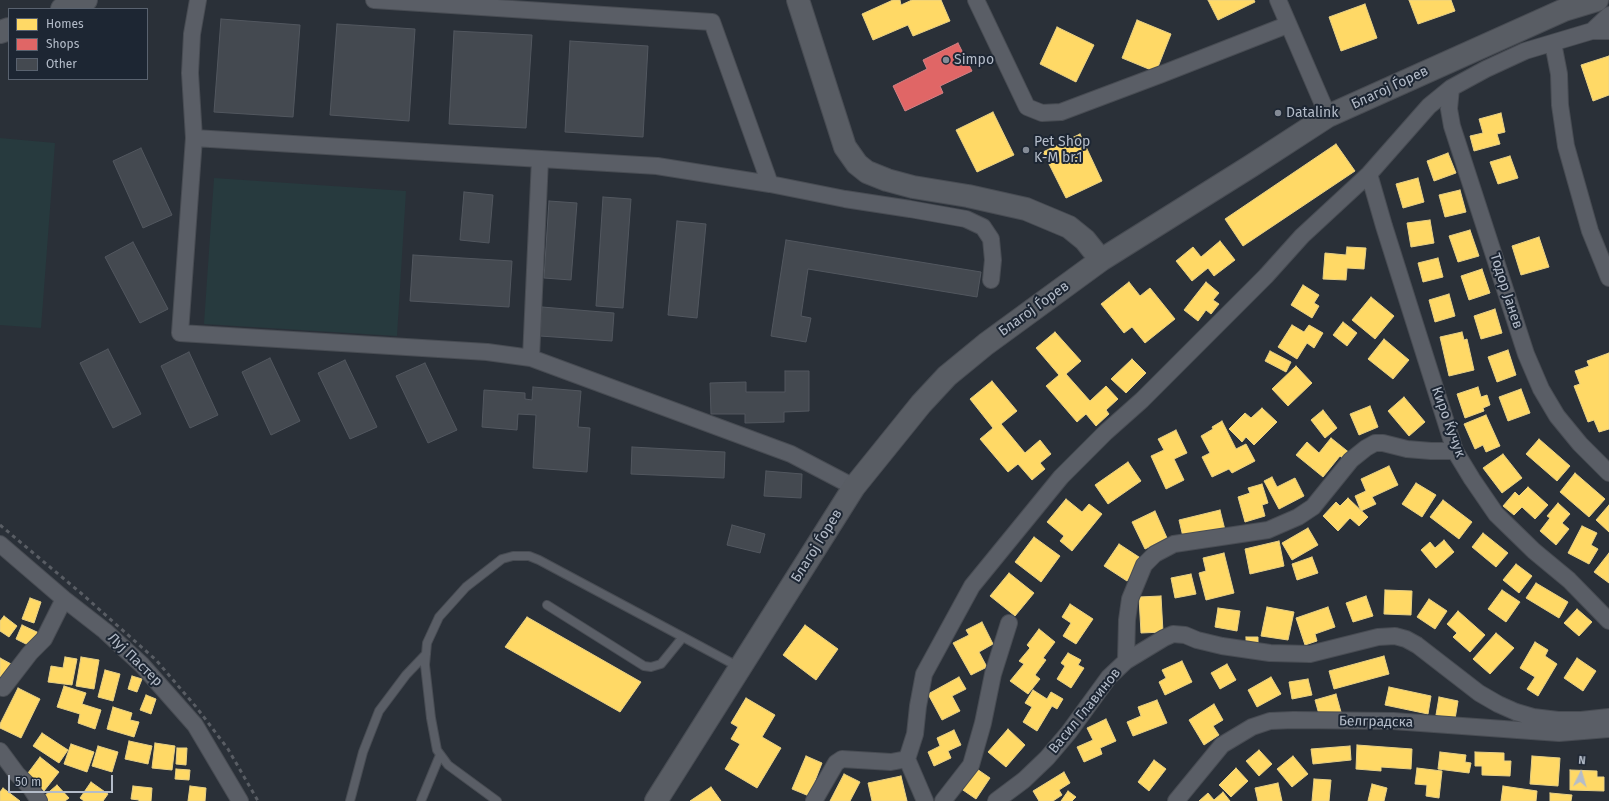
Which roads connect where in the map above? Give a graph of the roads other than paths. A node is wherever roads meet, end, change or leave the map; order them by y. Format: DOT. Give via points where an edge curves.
graph roads {
  1 [pos="86,0"];
  2 [pos="198,0"];
  3 [pos="374,0"];
  4 [pos="798,0"];
  5 [pos="976,0"];
  6 [pos="1278,0"];
  7 [pos="1588,2"];
  8 [pos="65,8"];
  9 [pos="1609,15"];
  10 [pos="1287,25"];
  11 [pos="1609,30"];
  12 [pos="1592,31"];
  13 [pos="1554,43"];
  14 [pos="1451,88"];
  15 [pos="1328,116"];
  16 [pos="194,138"];
  17 [pos="540,158"];
  18 [pos="1369,174"];
  19 [pos="770,184"];
  20 [pos="1101,260"];
  21 [pos="1609,278"];
  22 [pos="992,280"];
  23 [pos="531,358"];
  24 [pos="1455,450"];
  25 [pos="1609,473"];
  26 [pos="854,486"];
  27 [pos="0,544"];
  28 [pos="64,599"];
  29 [pos="547,605"];
  30 [pos="1609,621"];
  31 [pos="1009,623"];
  32 [pos="683,637"];
  33 [pos="426,654"];
  34 [pos="1126,661"];
  35 [pos="740,668"];
  36 [pos="1,690"];
  37 [pos="1609,717"];
  38 [pos="1609,730"];
  39 [pos="0,751"];
  40 [pos="440,756"];
  41 [pos="908,759"];
  42 [pos="39,801"];
  43 [pos="240,801"];
  44 [pos="350,801"];
  45 [pos="421,801"];
  46 [pos="497,801"];
  47 [pos="656,801"];
  48 [pos="814,801"];
  49 [pos="925,801"];
  50 [pos="943,801"];
  51 [pos="996,801"];
  52 [pos="1176,801"];
  1 -- 8 [label="main road"];
  2 -- 16 [label="street" via="192,34 190,73"];
  3 -- 19 [label="street" via="712,22"];
  4 -- 20 [label="main road" via="845,146 857,164 867,172 887,180 1033,212 1069,227 1085,240"];
  5 -- 10 [label="street" via="1027,107 1042,113 1061,112"];
  6 -- 10 [label="street"];
  7 -- 15 [label="main road, Благој Ѓорев" via="1502,37"];
  9 -- 12 [label="street"];
  10 -- 15 [label="street"];
  11 -- 12 [label="street, Благој Ѓорев"];
  12 -- 13 [label="street, Благој Ѓорев"];
  13 -- 14 [label="street, Благој Ѓорев" via="1525,51"];
  13 -- 21 [label="street" via="1566,146 1590,231"];
  14 -- 18 [label="street, Благој Ѓорев" via="1429,106"];
  14 -- 25 [label="street, Тодор Јанев" via="1452,126 1526,354 1541,389 1557,416"];
  15 -- 20 [label="main road, Благој Ѓорев"];
  16 -- 17 [label="street"];
  16 -- 23 [label="street" via="180,333 487,352"];
  17 -- 19 [label="street" via="657,166"];
  17 -- 23 [label="street"];
  18 -- 24 [label="street, Киро Ќучук"];
  18 -- 41 [label="street, Благој Ѓорев" via="1302,236 1266,276 1147,395 1061,477 972,586 924,674 915,734"];
  19 -- 22 [label="street" via="966,219 983,227 991,238"];
  20 -- 26 [label="main road, Благој Ѓорев" via="986,344 947,376"];
  23 -- 26 [label="street" via="790,454"];
  24 -- 30 [label="street, Киро Ќучук" via="1496,514 1574,585"];
  24 -- 34 [label="street" via="1407,449 1375,443 1351,460 1313,507 1298,517 1268,530 1174,544 1155,554 1144,565 1130,598"];
  26 -- 35 [label="main road, Благој Ѓорев"];
  27 -- 28 [label="street, Луј Пастер"];
  28 -- 36 [label="street" via="44,639"];
  28 -- 43 [label="street, Луј Пастер" via="105,631 163,686 195,725"];
  29 -- 32 [label="lane" via="644,666 661,664"];
  31 -- 50 [label="street" via="993,674 971,765"];
  32 -- 33 [label="lane" via="539,560 529,556 513,556 502,559 466,587 440,617 427,643"];
  32 -- 35 [label="lane"];
  33 -- 40 [label="lane" via="431,718"];
  33 -- 44 [label="lane" via="406,675 379,711 363,752"];
  34 -- 37 [label="street, Васил Главинов" via="1173,634 1222,646 1270,653 1310,654 1378,637 1395,636 1417,645 1479,694 1516,712 1558,720"];
  34 -- 51 [label="street, Васил Главинов" via="1109,678 1047,758"];
  35 -- 47 [label="main road, Благој Ѓорев"];
  38 -- 52 [label="street, Белградска" via="1551,733 1393,721 1270,721 1252,727 1222,745"];
  39 -- 42 [label="street"];
  40 -- 45 [label="lane"];
  40 -- 46 [label="lane" via="448,765"];
  41 -- 48 [label="street" via="891,762 842,759 836,763"];
  41 -- 49 [label="street"];
}
